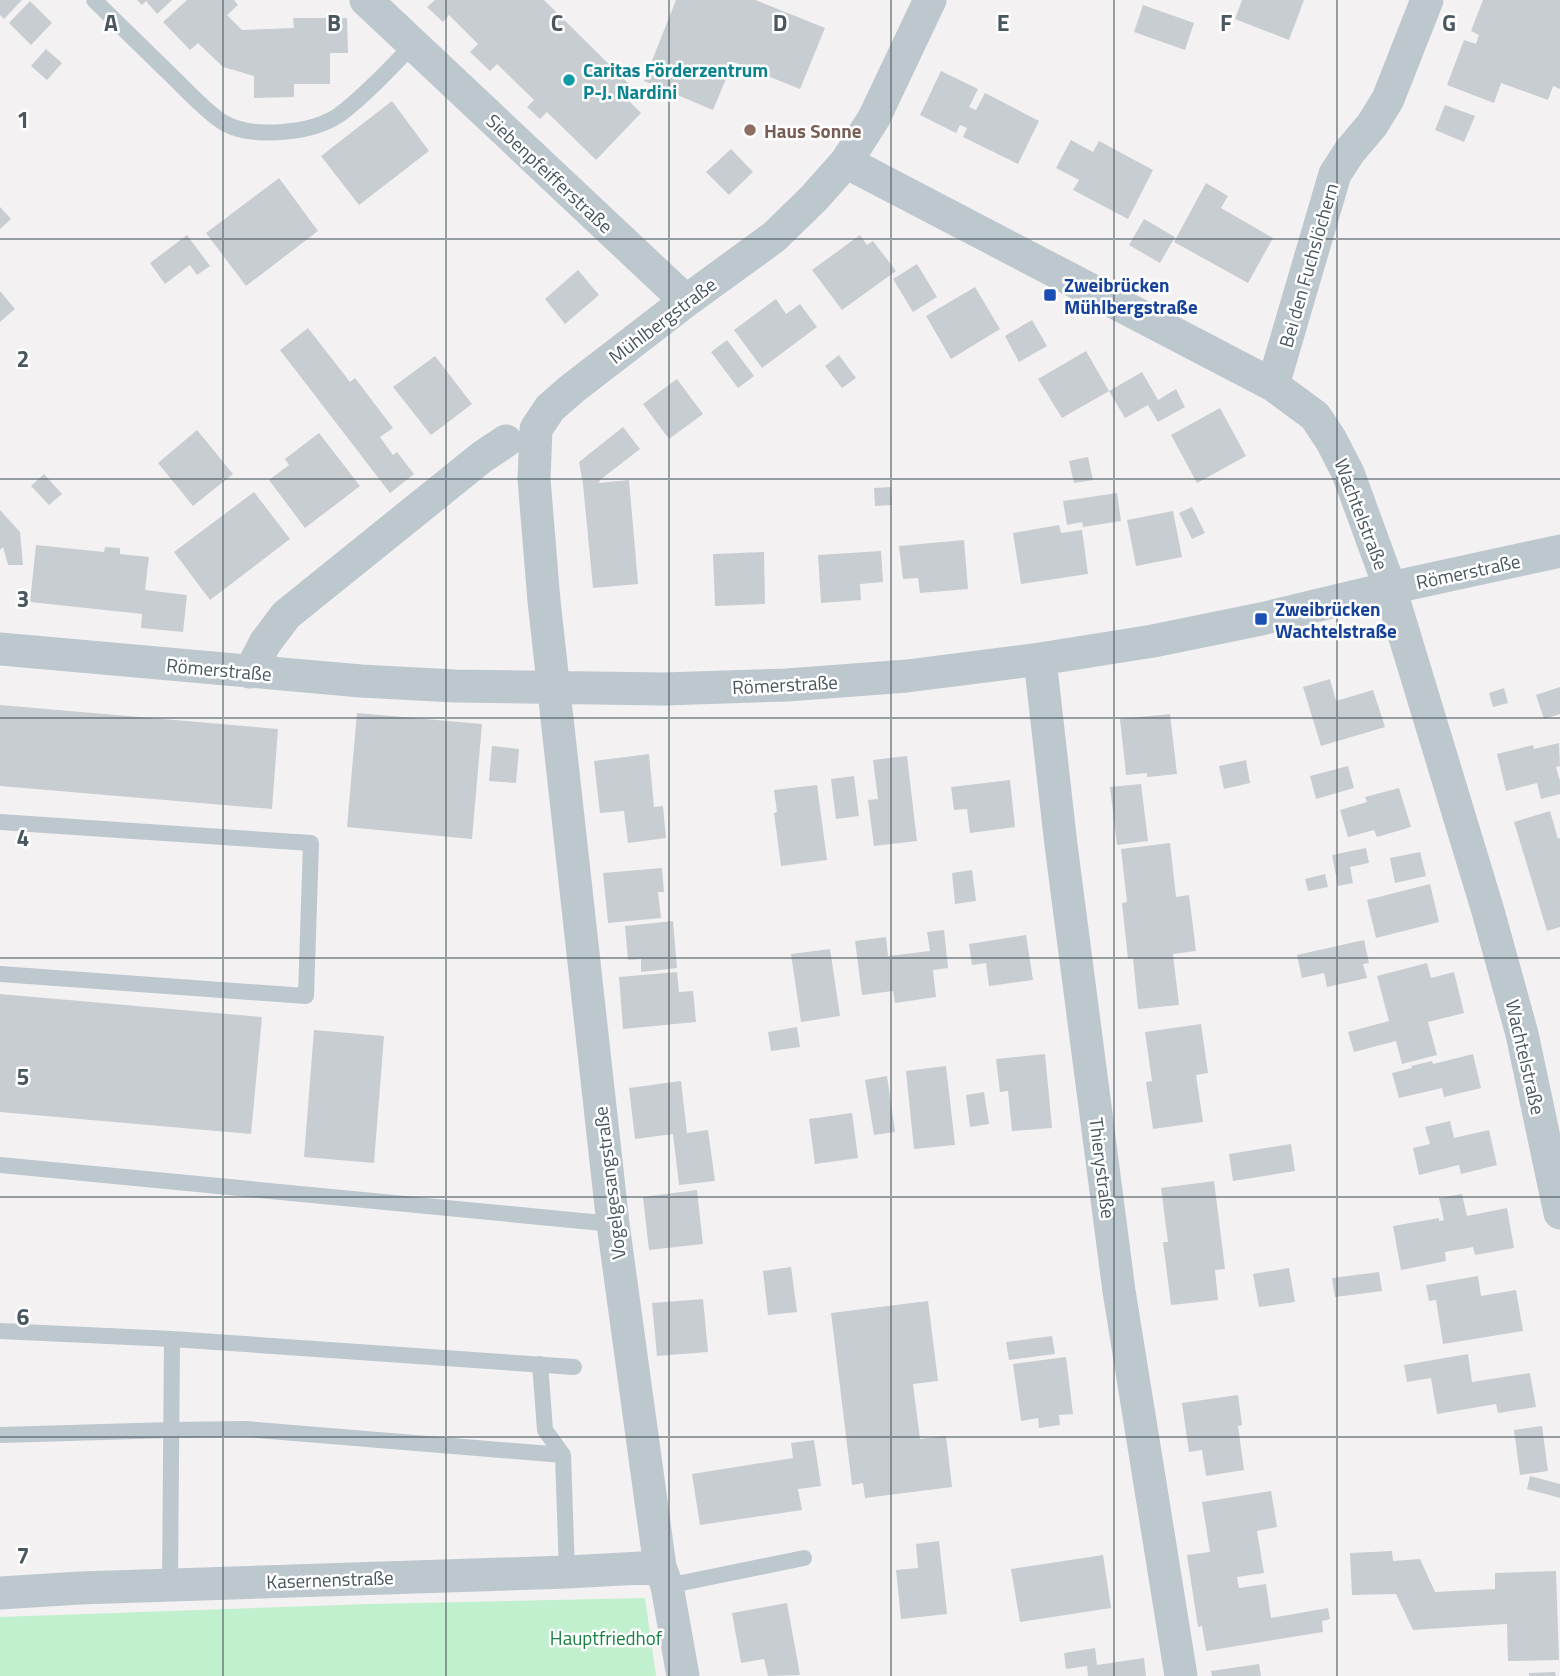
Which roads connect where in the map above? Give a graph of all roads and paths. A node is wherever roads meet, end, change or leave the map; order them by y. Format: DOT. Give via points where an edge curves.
graph roads {
  1 [pos="94,0"];
  2 [pos="366,0"];
  3 [pos="930,0"];
  4 [pos="1427,0"];
  5 [pos="413,45"];
  6 [pos="846,162"];
  7 [pos="686,301"];
  8 [pos="1273,385"];
  9 [pos="506,441"];
  10 [pos="1560,551"];
  11 [pos="1390,588"];
  12 [pos="0,649"];
  13 [pos="1040,659"];
  14 [pos="250,672"];
  15 [pos="554,687"];
  16 [pos="0,822"];
  17 [pos="0,974"];
  18 [pos="0,1165"];
  19 [pos="1560,1213"];
  20 [pos="613,1224"];
  21 [pos="0,1331"];
  22 [pos="172,1339"];
  23 [pos="540,1364"];
  24 [pos="574,1367"];
  25 [pos="171,1430"];
  26 [pos="0,1435"];
  27 [pos="563,1455"];
  28 [pos="804,1558"];
  29 [pos="566,1572"];
  30 [pos="663,1576"];
  31 [pos="170,1585"];
  32 [pos="0,1593"];
  33 [pos="683,1676"];
  34 [pos="1181,1676"];
  1 -- 5 [label="lane" via="199,103 226,124 251,131 315,127 337,116"];
  2 -- 5 [label="street, Siebenpfeifferstraße"];
  3 -- 6 [label="street, Mühlbergstraße" via="874,118"];
  4 -- 8 [label="street, Bei den Fuchslöchern" via="1388,99 1335,174"];
  5 -- 7 [label="street, Siebenpfeifferstraße"];
  6 -- 7 [label="street, Mühlbergstraße" via="774,237"];
  6 -- 8 [label="street, Wachtelstraße"];
  7 -- 15 [label="street, Mühlbergstraße" via="573,388 550,408 536,429 534,479"];
  8 -- 11 [label="street, Wachtelstraße" via="1315,416 1331,440 1348,473"];
  9 -- 14 [label="street" via="286,615"];
  10 -- 11 [label="street, Römerstraße"];
  11 -- 13 [label="street, Römerstraße" via="1261,620"];
  11 -- 19 [label="street, Wachtelstraße" via="1522,1034"];
  12 -- 14 [label="street, Römerstraße"];
  13 -- 15 [label="street, Römerstraße" via="787,685"];
  13 -- 34 [label="street, Thierystraße" via="1119,1291"];
  14 -- 15 [label="street, Römerstraße" via="455,686"];
  15 -- 20 [label="street, Vogelgesangstraße"];
  16 -- 17 [label="lane" via="312,844 306,996"];
  18 -- 20 [label="lane"];
  20 -- 30 [label="street, Vogelgesangstraße"];
  21 -- 22 [label="lane"];
  22 -- 23 [label="lane"];
  22 -- 25 [label="lane"];
  23 -- 24 [label="lane"];
  23 -- 27 [label="lane" via="545,1430"];
  25 -- 26 [label="lane"];
  25 -- 27 [label="lane" via="246,1429"];
  25 -- 31 [label="lane"];
  27 -- 29 [label="lane"];
  28 -- 30 [label="lane"];
  29 -- 30 [label="street, Kasernenstraße"];
  29 -- 31 [label="street, Kasernenstraße"];
  30 -- 33 [label="street, Vogelgesangstraße"];
  31 -- 32 [label="street, Kasernenstraße"];
}
